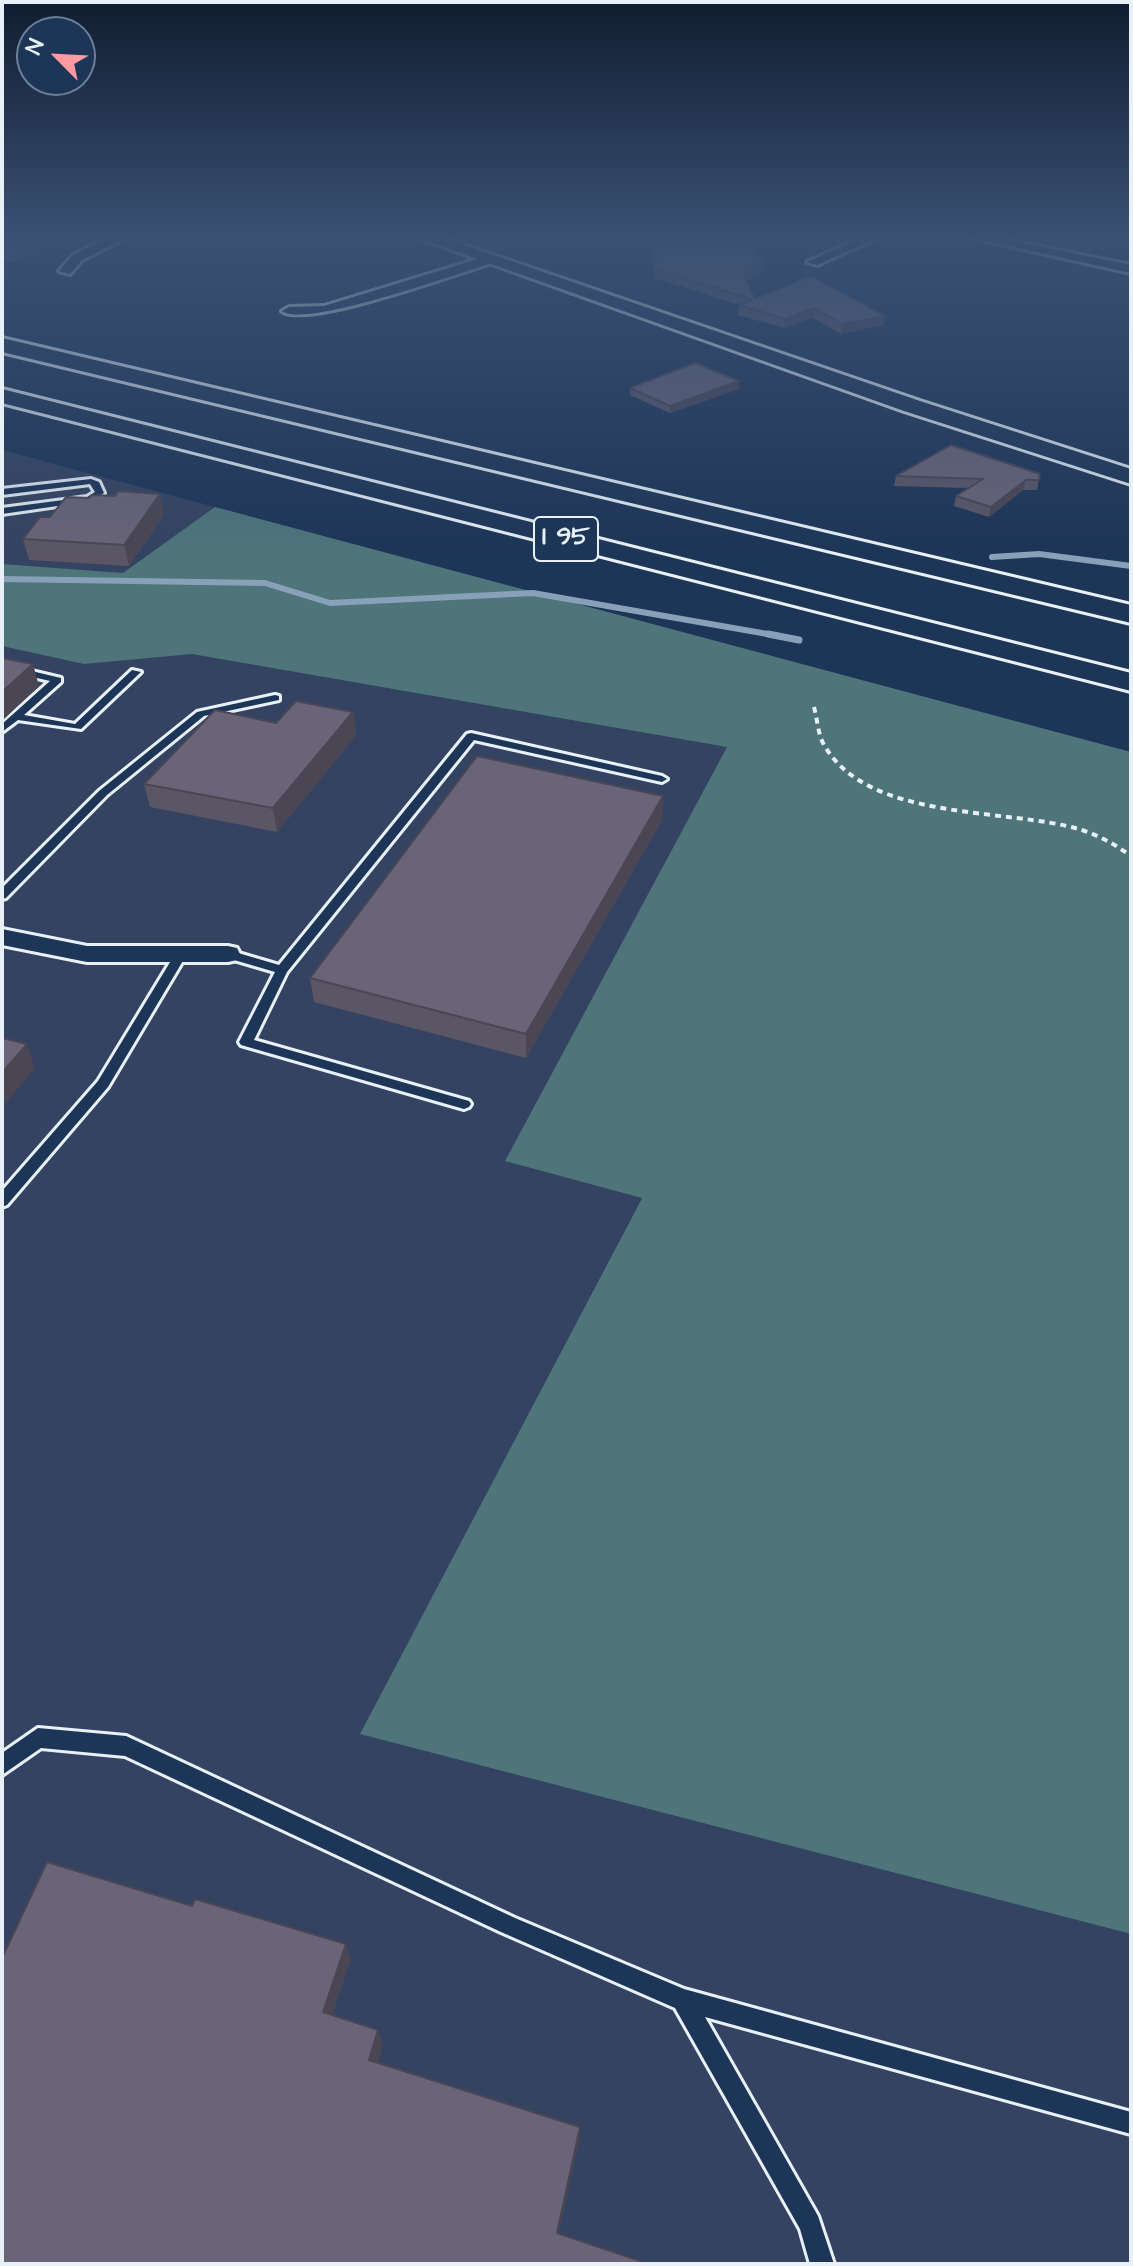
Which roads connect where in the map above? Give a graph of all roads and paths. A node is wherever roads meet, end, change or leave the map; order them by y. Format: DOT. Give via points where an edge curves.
graph roads {
  1 [pos="728,342"];
  2 [pos="2,345"];
  3 [pos="2,396"];
  4 [pos="1131,477"];
  5 [pos="2,492"];
  6 [pos="2,511"];
  7 [pos="1131,614"];
  8 [pos="2,667"];
  9 [pos="136,672"];
  10 [pos="1131,682"];
  11 [pos="275,698"];
  12 [pos="814,707"];
  13 [pos="16,717"];
  14 [pos="2,729"];
  15 [pos="662,779"];
  16 [pos="1131,856"];
  17 [pos="2,895"];
  18 [pos="2,937"];
  19 [pos="181,954"];
  20 [pos="228,954"];
  21 [pos="282,970"];
  22 [pos="464,1104"];
  23 [pos="2,1201"];
  24 [pos="2,1765"];
  25 [pos="683,2000"];
  26 [pos="1131,2123"];
  27 [pos="822,2264"];
  1 -- 4 [label="main road"];
  2 -- 7 [label="highway, I 95"];
  3 -- 10 [label="highway, I 95"];
  5 -- 6 [label="lane" via="77,481 96,484 100,493"];
  8 -- 13 [label="lane" via="57,680"];
  9 -- 13 [label="lane" via="77,727"];
  11 -- 17 [label="lane" via="201,714 103,793"];
  12 -- 16 [label="path" via="815,724 833,758 857,777 921,803 1090,833"];
  13 -- 14 [label="lane"];
  15 -- 21 [label="lane" via="471,736"];
  18 -- 19 [label="street" via="87,954"];
  19 -- 20 [label="street"];
  19 -- 23 [label="lane" via="103,1084"];
  20 -- 21 [label="lane"];
  21 -- 22 [label="lane" via="246,1042"];
  24 -- 25 [label="lane" via="38,1738 126,1746 508,1925"];
  25 -- 26 [label="lane"];
  25 -- 27 [label="lane" via="810,2224"];
}
